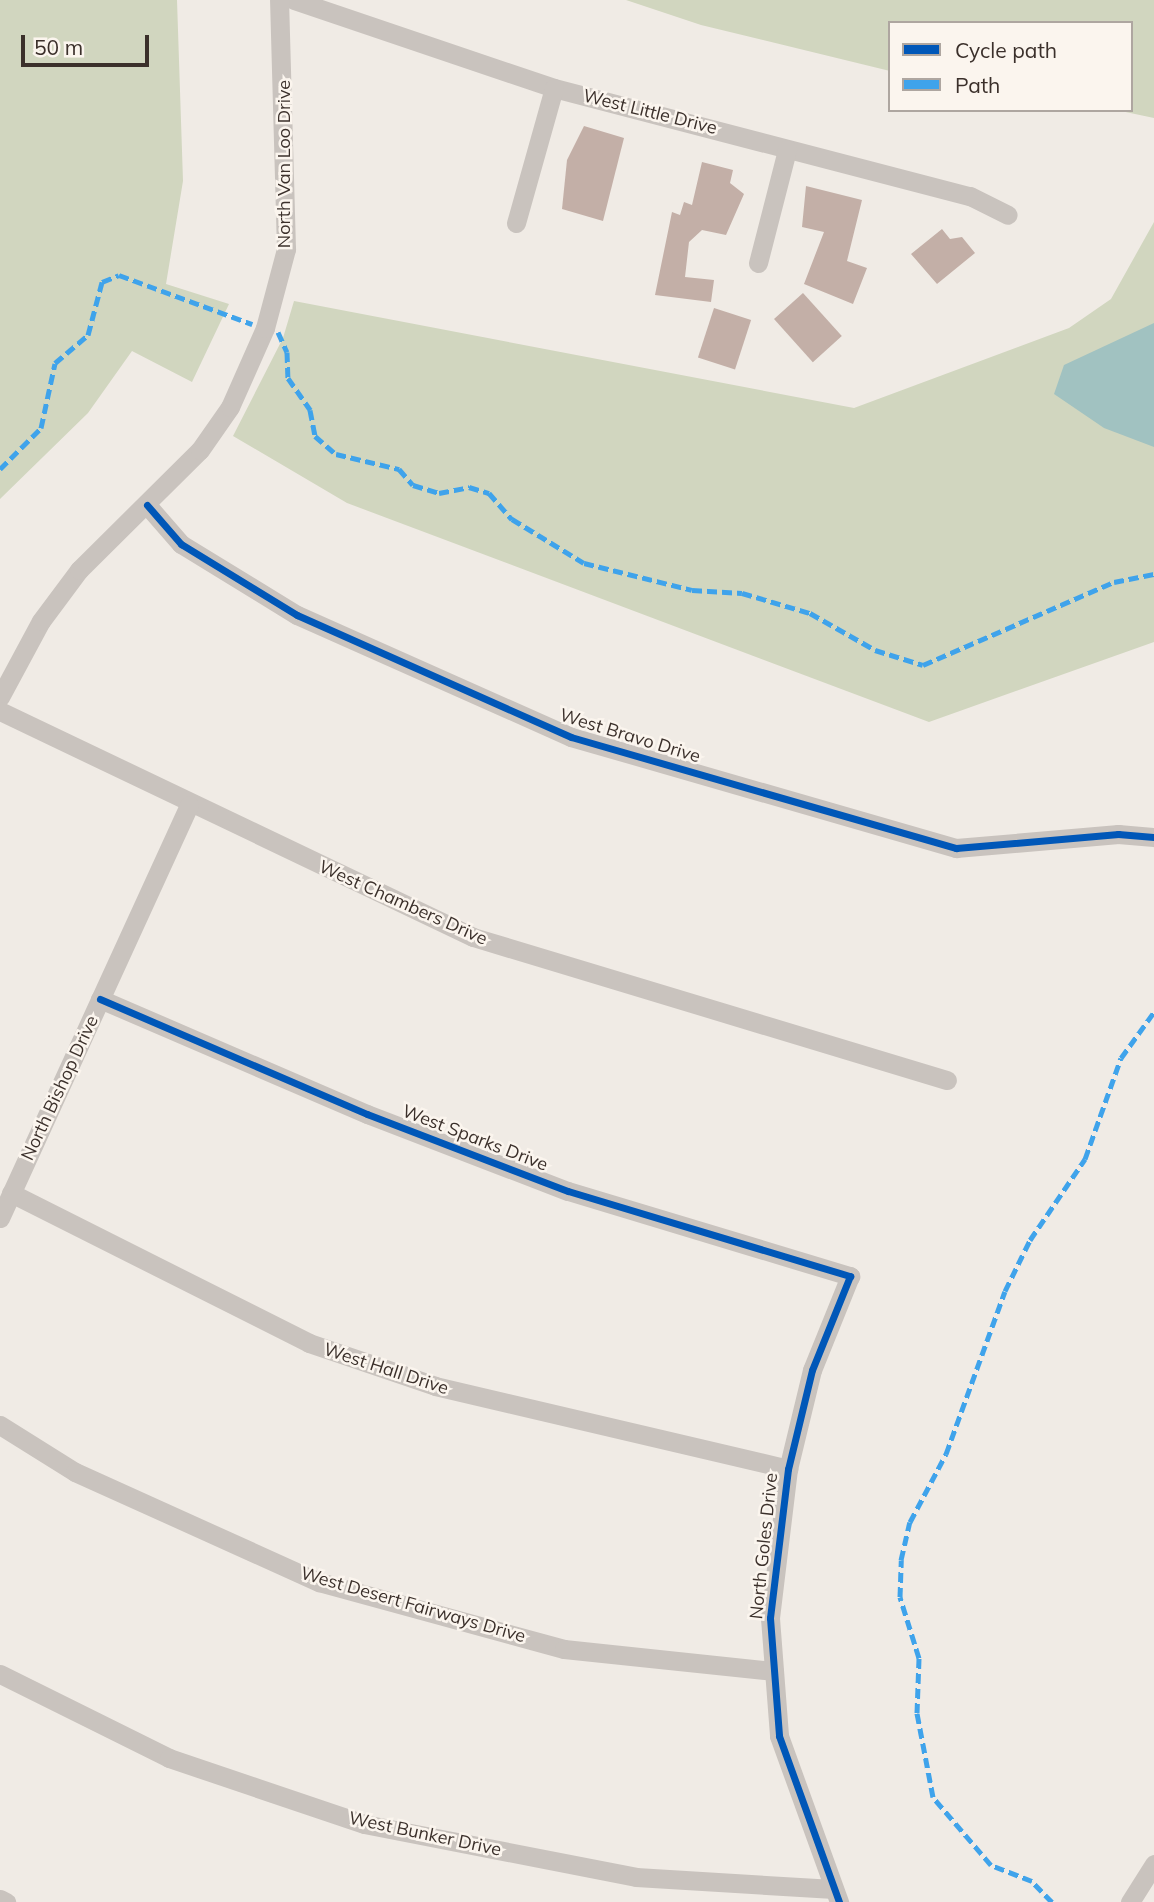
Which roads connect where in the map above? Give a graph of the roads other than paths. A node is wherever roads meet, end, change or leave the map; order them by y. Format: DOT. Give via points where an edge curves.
graph roads {
  1 [pos="279,0"];
  2 [pos="294,0"];
  3 [pos="554,88"];
  4 [pos="787,150"];
  5 [pos="1008,215"];
  6 [pos="516,223"];
  7 [pos="758,263"];
  8 [pos="147,505"];
  9 [pos="0,696"];
  10 [pos="0,710"];
  11 [pos="189,805"];
  12 [pos="1154,837"];
  13 [pos="100,999"];
  14 [pos="947,1080"];
  15 [pos="11,1193"];
  16 [pos="0,1218"];
  17 [pos="850,1276"];
  18 [pos="0,1424"];
  19 [pos="788,1469"];
  20 [pos="774,1671"];
  21 [pos="0,1674"];
  22 [pos="1154,1864"];
  23 [pos="836,1896"];
  24 [pos="0,1899"];
  25 [pos="6,1902"];
  26 [pos="1130,1902"];
  1 -- 8 [label="street, North Van Loo Drive" via="286,249 265,328 230,407 200,450"];
  2 -- 3 [label="street, West Little Drive"];
  3 -- 4 [label="street, West Little Drive"];
  3 -- 6 [label="street"];
  4 -- 5 [label="street, West Little Drive" via="970,196"];
  4 -- 7 [label="street"];
  8 -- 9 [label="street, North Van Loo Drive" via="79,570 41,621"];
  8 -- 12 [label="street, West Bravo Drive" via="181,544 298,615 571,737 956,848 1118,834"];
  10 -- 11 [label="street, West Chambers Drive"];
  11 -- 13 [label="street, North Bishop Drive"];
  11 -- 14 [label="street, West Chambers Drive" via="473,937"];
  13 -- 15 [label="street, North Bishop Drive"];
  13 -- 17 [label="street, West Sparks Drive" via="367,1114 568,1191"];
  15 -- 16 [label="street, North Bishop Drive"];
  15 -- 19 [label="street, West Hall Drive" via="309,1343 435,1386"];
  17 -- 19 [label="street, North Goles Drive" via="812,1370"];
  18 -- 20 [label="street, West Desert Fairways Drive" via="75,1472 319,1582 564,1649"];
  19 -- 20 [label="street, North Goles Drive" via="770,1618"];
  20 -- 23 [label="street, North Goles Drive" via="779,1735"];
  21 -- 23 [label="street, West Bunker Drive" via="169,1758 364,1824 636,1877"];
  22 -- 26 [label="street"];
  24 -- 25 [label="street"];
}
